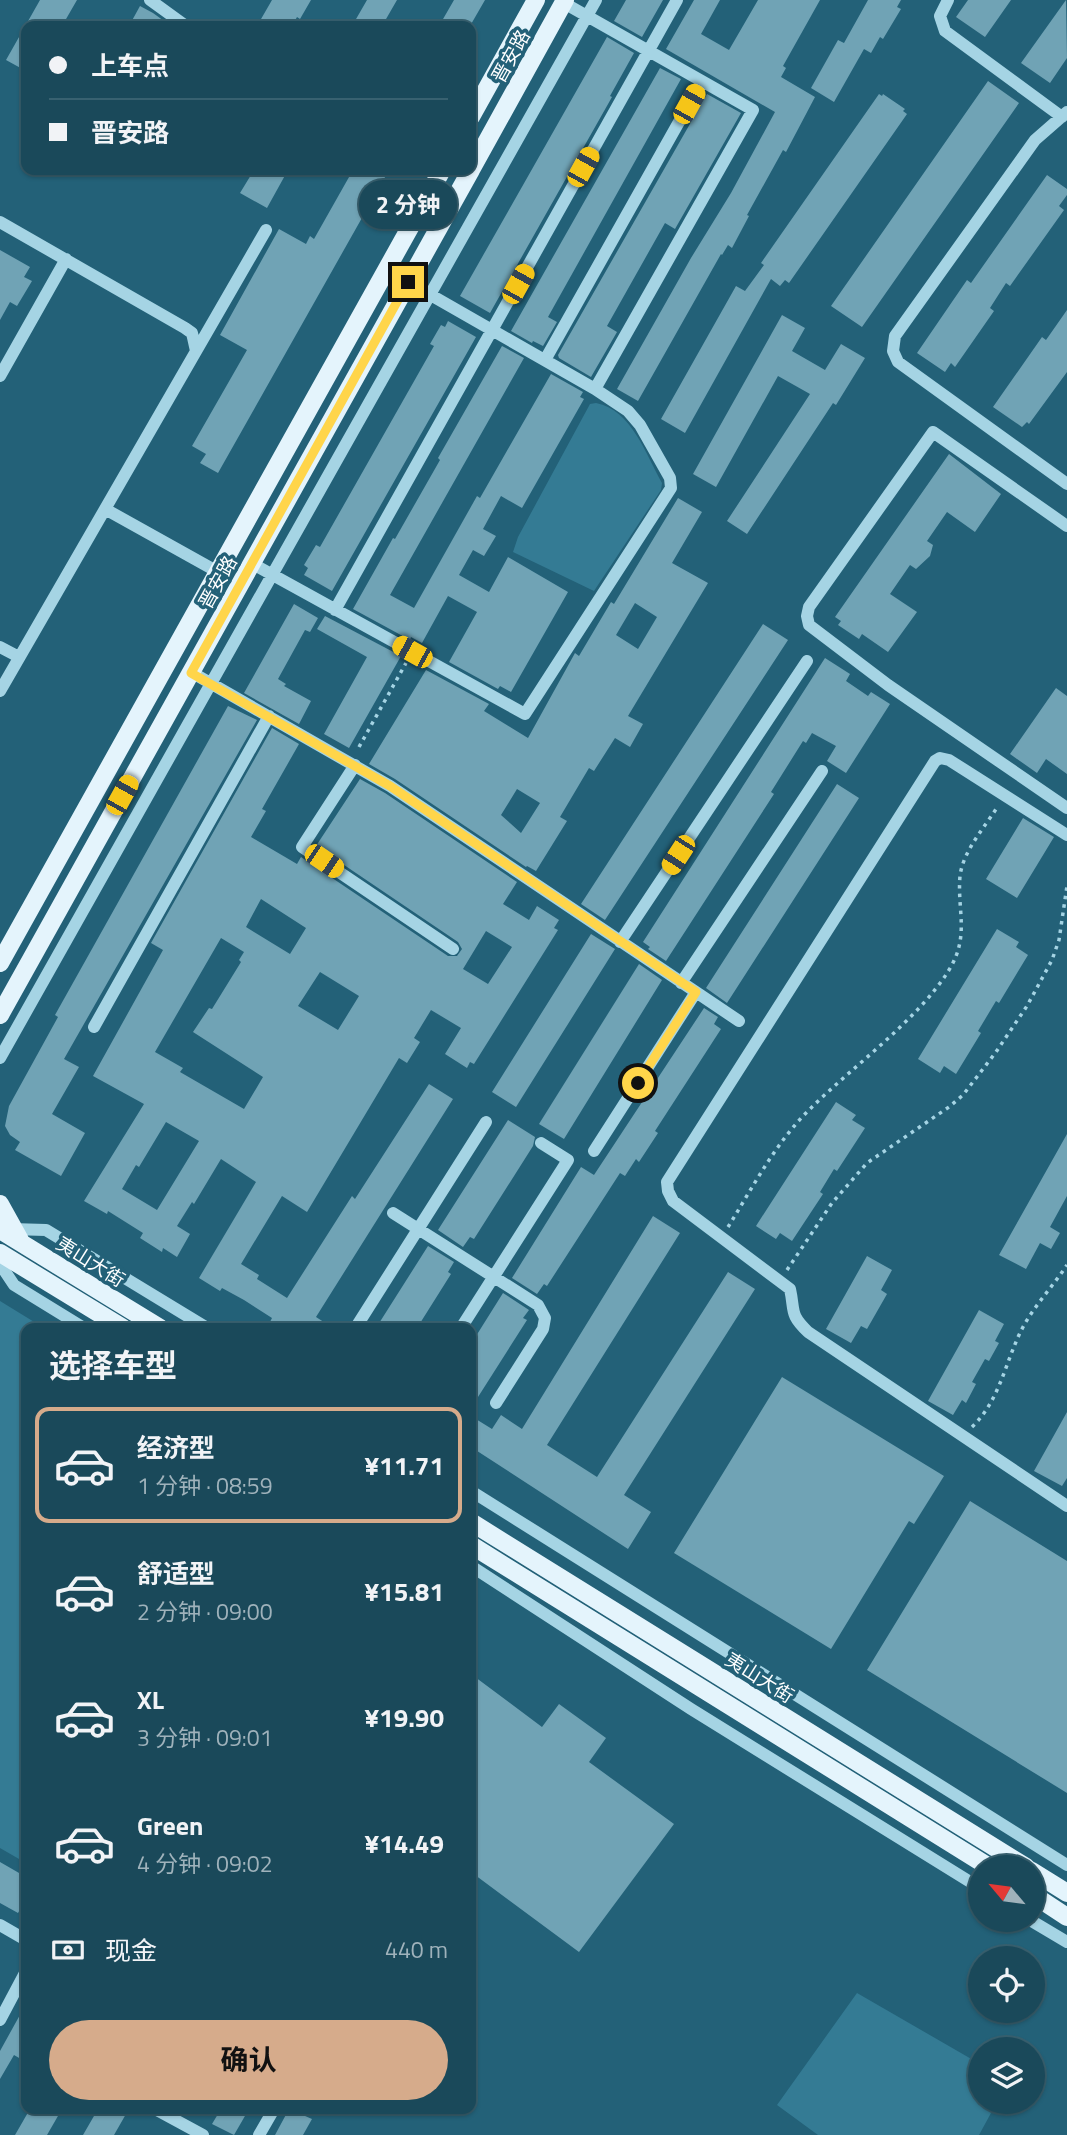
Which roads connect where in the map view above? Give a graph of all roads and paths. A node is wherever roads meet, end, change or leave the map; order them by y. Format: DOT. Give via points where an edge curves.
graph roads {
  1 [pos="150,0"];
  2 [pos="536,0"];
  3 [pos="596,0"];
  4 [pos="677,0"];
  5 [pos="948,0"];
  6 [pos="564,1"];
  7 [pos="587,16"];
  8 [pos="179,21"];
  9 [pos="649,51"];
  10 [pos="702,81"];
  11 [pos="476,108"];
  12 [pos="1064,114"];
  13 [pos="476,161"];
  14 [pos="439,175"];
  15 [pos="468,175"];
  16 [pos="0,222"];
  17 [pos="266,230"];
  18 [pos="66,259"];
  19 [pos="408,282"];
  20 [pos="430,295"];
  21 [pos="492,330"];
  22 [pos="196,351"];
  23 [pos="545,360"];
  24 [pos="0,376"];
  25 [pos="595,389"];
  26 [pos="1067,484"];
  27 [pos="105,509"];
  28 [pos="1067,526"];
  29 [pos="251,563"];
  30 [pos="218,572"];
  31 [pos="272,575"];
  32 [pos="335,610"];
  33 [pos="0,647"];
  34 [pos="412,652"];
  35 [pos="19,657"];
  36 [pos="807,661"];
  37 [pos="191,673"];
  38 [pos="211,684"];
  39 [pos="0,691"];
  40 [pos="269,716"];
  41 [pos="359,747"];
  42 [pos="355,765"];
  43 [pos="822,771"];
  44 [pos="1005,796"];
  45 [pos="1067,808"];
  46 [pos="1067,835"];
  47 [pos="1067,886"];
  48 [pos="1061,928"];
  49 [pos="1067,929"];
  50 [pos="620,942"];
  51 [pos="453,949"];
  52 [pos="0,963"];
  53 [pos="681,983"];
  54 [pos="696,992"];
  55 [pos="0,1015"];
  56 [pos="739,1021"];
  57 [pos="93,1027"];
  58 [pos="0,1058"];
  59 [pos="486,1122"];
  60 [pos="541,1143"];
  61 [pos="594,1151"];
  62 [pos="0,1204"];
  63 [pos="393,1213"];
  64 [pos="419,1229"];
  65 [pos="9,1233"];
  66 [pos="721,1237"];
  67 [pos="2,1258"];
  68 [pos="1067,1265"];
  69 [pos="494,1276"];
  70 [pos="780,1281"];
  71 [pos="76,1323"];
  72 [pos="114,1323"];
  73 [pos="152,1323"];
  74 [pos="199,1323"];
  75 [pos="359,1323"];
  76 [pos="464,1323"];
  77 [pos="496,1403"];
  78 [pos="963,1436"];
  79 [pos="476,1494"];
  80 [pos="1067,1506"];
  81 [pos="476,1525"];
  82 [pos="476,1548"];
  83 [pos="476,1569"];
  84 [pos="970,1855"];
  85 [pos="1007,1855"];
  86 [pos="1067,1865"];
  87 [pos="1045,1879"];
  88 [pos="968,1881"];
  89 [pos="1067,1893"];
  90 [pos="1045,1903"];
  91 [pos="1067,1917"];
  92 [pos="0,1925"];
  93 [pos="1045,1929"];
  94 [pos="21,1937"];
  95 [pos="1067,1942"];
  96 [pos="21,1980"];
  97 [pos="0,2020"];
  98 [pos="164,2114"];
  99 [pos="271,2114"];
  100 [pos="203,2135"];
  101 [pos="259,2135"];
  1 -- 8 [label="street"];
  2 -- 11 [label="main road, 晋安路"];
  3 -- 7 [label="street"];
  4 -- 9 [label="street"];
  5 -- 12 [label="street" via="940,16 945,31"];
  6 -- 7 [label="street"];
  6 -- 13 [label="main road, 晋安路"];
  7 -- 9 [label="street"];
  7 -- 20 [label="street"];
  9 -- 10 [label="street"];
  9 -- 21 [label="street"];
  10 -- 23 [label="street"];
  10 -- 25 [label="street" via="753,110"];
  12 -- 26 [label="street" via="1027,151 895,336 894,351 898,362"];
  14 -- 30 [label="main road, 晋安路"];
  15 -- 19 [label="main road, 晋安路"];
  16 -- 18 [label="street"];
  17 -- 22 [label="street"];
  18 -- 22 [label="street" via="185,328"];
  18 -- 24 [label="street"];
  19 -- 20 [label="street"];
  19 -- 29 [label="main road, 晋安路"];
  20 -- 21 [label="street"];
  20 -- 31 [label="street"];
  21 -- 23 [label="street"];
  21 -- 32 [label="street"];
  22 -- 27 [label="street"];
  23 -- 25 [label="street"];
  25 -- 34 [label="street" via="640,425 670,478 671,488 525,714"];
  27 -- 30 [label="street"];
  27 -- 35 [label="street"];
  28 -- 45 [label="street" via="933,432 807,615 809,625 888,685"];
  29 -- 31 [label="street"];
  29 -- 37 [label="main road, 晋安路"];
  30 -- 52 [label="main road, 晋安路"];
  31 -- 32 [label="street"];
  31 -- 38 [label="street"];
  32 -- 34 [label="street"];
  33 -- 35 [label="street"];
  34 -- 41 [label="path"];
  35 -- 39 [label="street"];
  36 -- 50 [label="street"];
  37 -- 38 [label="street"];
  37 -- 55 [label="main road, 晋安路"];
  38 -- 40 [label="street"];
  38 -- 58 [label="street"];
  40 -- 42 [label="street"];
  40 -- 57 [label="street"];
  42 -- 50 [label="street"];
  42 -- 51 [label="street" via="302,847"];
  43 -- 53 [label="street"];
  44 -- 46 [label="street"];
  44 -- 66 [label="path" via="963,865 963,931 950,969 914,1013 808,1111 767,1163"];
  44 -- 66 [label="street" via="949,760 934,761 667,1182 673,1201"];
  47 -- 48 [label="path"];
  48 -- 49 [label="path"];
  48 -- 70 [label="path" via="1038,988 963,1095 867,1163 832,1203"];
  50 -- 53 [label="street"];
  53 -- 54 [label="street"];
  54 -- 56 [label="street"];
  54 -- 61 [label="street"];
  59 -- 64 [label="street"];
  60 -- 69 [label="street" via="568,1160"];
  62 -- 65 [label="main road"];
  63 -- 64 [label="street"];
  64 -- 69 [label="street"];
  64 -- 75 [label="street"];
  65 -- 73 [label="main road, 夷山大街"];
  65 -- 74 [label="street" via="46,1230"];
  66 -- 70 [label="street"];
  67 -- 71 [label="street" via="14,1285"];
  67 -- 72 [label="main road, 夷山大街"];
  68 -- 78 [label="path" via="1025,1324 991,1404"];
  69 -- 76 [label="street"];
  69 -- 77 [label="street" via="538,1305 545,1318 543,1329"];
  70 -- 78 [label="street" via="790,1289 792,1312 808,1332"];
  78 -- 80 [label="street"];
  79 -- 86 [label="street"];
  81 -- 85 [label="main road, 夷山大街"];
  82 -- 84 [label="main road"];
  83 -- 88 [label="street"];
  87 -- 89 [label="main road"];
  90 -- 91 [label="main road"];
  92 -- 94 [label="street"];
  93 -- 95 [label="street"];
  96 -- 97 [label="street"];
  98 -- 100 [label="street"];
  99 -- 101 [label="street"];
}
